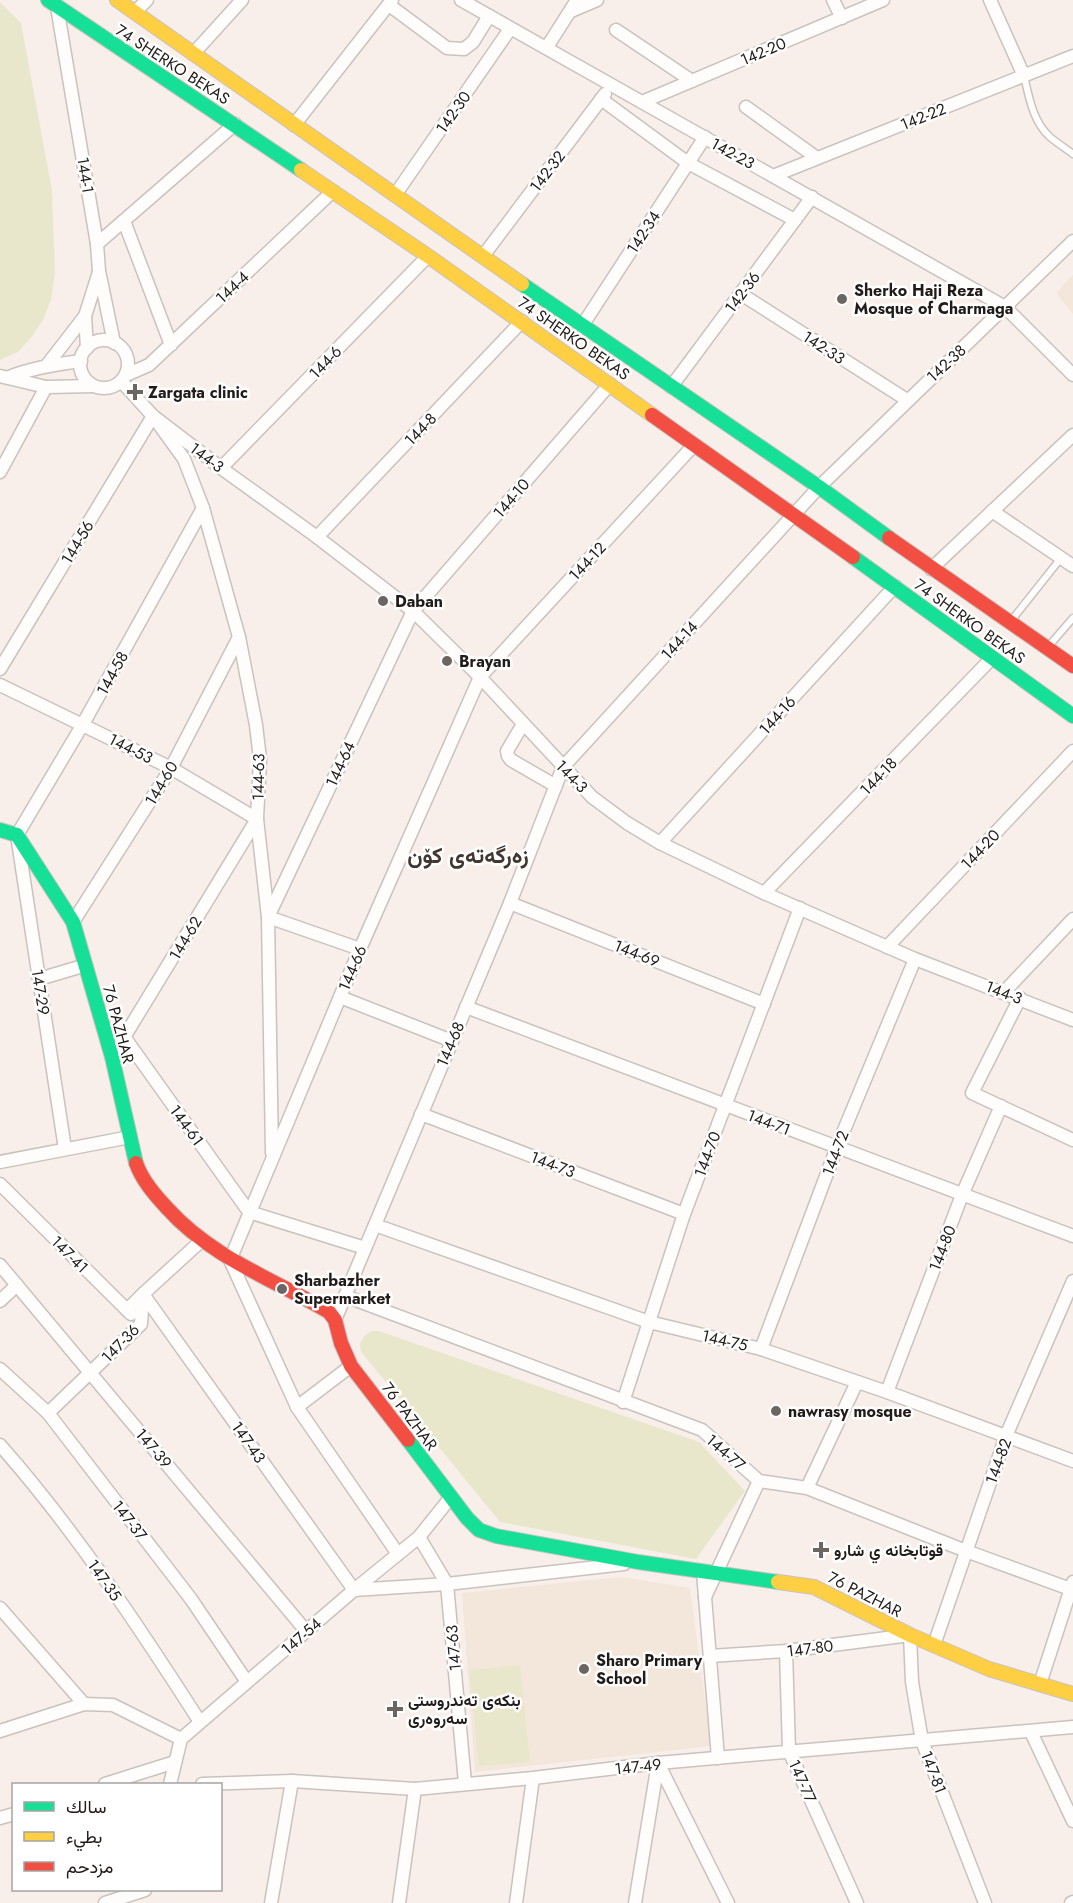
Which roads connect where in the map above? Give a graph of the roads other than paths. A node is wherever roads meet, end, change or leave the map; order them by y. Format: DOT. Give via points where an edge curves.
graph roads {
  1 [pos="117,0"];
  2 [pos="147,0"];
  3 [pos="242,0"];
  4 [pos="461,0"];
  5 [pos="597,0"];
  6 [pos="833,0"];
  7 [pos="883,0"];
  8 [pos="990,0"];
  9 [pos="56,2"];
  10 [pos="391,2"];
  11 [pos="574,5"];
  12 [pos="135,12"];
  13 [pos="489,16"];
  14 [pos="842,18"];
  15 [pos="510,28"];
  16 [pos="616,30"];
  17 [pos="547,47"];
  18 [pos="193,54"];
  19 [pos="1073,56"];
  20 [pos="1024,76"];
  21 [pos="692,81"];
  22 [pos="611,86"];
  23 [pos="601,99"];
  24 [pos="642,102"];
  25 [pos="746,107"];
  26 [pos="235,124"];
  27 [pos="294,124"];
  28 [pos="705,137"];
  29 [pos="1073,154"];
  30 [pos="817,158"];
  31 [pos="688,164"];
  32 [pos="773,176"];
  33 [pos="333,191"];
  34 [pos="395,195"];
  35 [pos="812,197"];
  36 [pos="795,220"];
  37 [pos="124,221"];
  38 [pos="1073,241"];
  39 [pos="97,244"];
  40 [pos="428,256"];
  41 [pos="483,256"];
  42 [pos="99,271"];
  43 [pos="741,294"];
  44 [pos="1005,307"];
  45 [pos="85,316"];
  46 [pos="522,321"];
  47 [pos="582,326"];
  48 [pos="114,343"];
  49 [pos="171,345"];
  50 [pos="87,348"];
  51 [pos="81,361"];
  52 [pos="47,365"];
  53 [pos="1073,375"];
  54 [pos="4,376"];
  55 [pos="124,378"];
  56 [pos="610,384"];
  57 [pos="94,386"];
  58 [pos="46,387"];
  59 [pos="671,387"];
  60 [pos="109,388"];
  61 [pos="907,400"];
  62 [pos="151,413"];
  63 [pos="1073,435"];
  64 [pos="694,445"];
  65 [pos="221,468"];
  66 [pos="0,472"];
  67 [pos="819,487"];
  68 [pos="203,508"];
  69 [pos="992,511"];
  70 [pos="794,514"];
  71 [pos="317,537"];
  72 [pos="1062,558"];
  73 [pos="1073,566"];
  74 [pos="930,569"];
  75 [pos="894,586"];
  76 [pos="413,611"];
  77 [pos="1073,618"];
  78 [pos="1010,623"];
  79 [pos="239,637"];
  80 [pos="1047,648"];
  81 [pos="992,658"];
  82 [pos="1073,666"];
  83 [pos="0,669"];
  84 [pos="480,677"];
  85 [pos="0,685"];
  86 [pos="1073,716"];
  87 [pos="83,724"];
  88 [pos="523,724"];
  89 [pos="1073,751"];
  90 [pos="563,767"];
  91 [pos="171,768"];
  92 [pos="556,786"];
  93 [pos="257,819"];
  94 [pos="0,830"];
  95 [pos="16,835"];
  96 [pos="660,843"];
  97 [pos="764,893"];
  98 [pos="510,903"];
  99 [pos="800,909"];
  100 [pos="268,917"];
  101 [pos="1073,919"];
  102 [pos="73,922"];
  103 [pos="887,947"];
  104 [pos="360,949"];
  105 [pos="915,959"];
  106 [pos="86,965"];
  107 [pos="39,979"];
  108 [pos="1004,992"];
  109 [pos="340,997"];
  110 [pos="1020,998"];
  111 [pos="764,1004"];
  112 [pos="466,1007"];
  113 [pos="1073,1020"];
  114 [pos="125,1038"];
  115 [pos="452,1041"];
  116 [pos="112,1057"];
  117 [pos="725,1105"];
  118 [pos="1001,1106"];
  119 [pos="421,1113"];
  120 [pos="130,1137"];
  121 [pos="1073,1140"];
  122 [pos="837,1147"];
  123 [pos="65,1149"];
  124 [pos="272,1158"];
  125 [pos="0,1162"];
  126 [pos="0,1184"];
  127 [pos="962,1195"];
  128 [pos="249,1212"];
  129 [pos="684,1214"];
  130 [pos="375,1225"];
  131 [pos="1073,1236"];
  132 [pos="201,1241"];
  133 [pos="365,1248"];
  134 [pos="230,1260"];
  135 [pos="0,1265"];
  136 [pos="1073,1281"];
  137 [pos="16,1285"];
  138 [pos="143,1294"];
  139 [pos="345,1296"];
  140 [pos="0,1301"];
  141 [pos="127,1310"];
  142 [pos="142,1311"];
  143 [pos="156,1311"];
  144 [pos="335,1320"];
  145 [pos="649,1322"];
  146 [pos="141,1324"];
  147 [pos="761,1349"];
  148 [pos="351,1366"];
  149 [pos="0,1369"];
  150 [pos="91,1372"];
  151 [pos="857,1382"];
  152 [pos="887,1392"];
  153 [pos="623,1402"];
  154 [pos="297,1407"];
  155 [pos="48,1413"];
  156 [pos="1006,1436"];
  157 [pos="0,1445"];
  158 [pos="1073,1461"];
  159 [pos="759,1481"];
  160 [pos="807,1488"];
  161 [pos="451,1497"];
  162 [pos="419,1537"];
  163 [pos="966,1551"];
  164 [pos="398,1554"];
  165 [pos="638,1562"];
  166 [pos="710,1573"];
  167 [pos="447,1584"];
  168 [pos="1072,1587"];
  169 [pos="354,1590"];
  170 [pos="0,1608"];
  171 [pos="306,1631"];
  172 [pos="910,1635"];
  173 [pos="934,1645"];
  174 [pos="786,1651"];
  175 [pos="710,1656"];
  176 [pos="247,1682"];
  177 [pos="1040,1684"];
  178 [pos="1073,1694"];
  179 [pos="84,1704"];
  180 [pos="200,1722"];
  181 [pos="1073,1727"];
  182 [pos="0,1731"];
  183 [pos="1031,1732"];
  184 [pos="181,1739"];
  185 [pos="922,1742"];
  186 [pos="789,1751"];
  187 [pos="718,1758"];
  188 [pos="175,1762"];
  189 [pos="658,1763"];
  190 [pos="533,1778"];
  191 [pos="292,1781"];
  192 [pos="111,1783"];
  193 [pos="170,1783"];
  194 [pos="465,1783"];
  195 [pos="222,1784"];
  196 [pos="415,1788"];
  197 [pos="1073,1821"];
  198 [pos="143,1891"];
  199 [pos="105,1903"];
  200 [pos="271,1903"];
  201 [pos="399,1903"];
  202 [pos="516,1903"];
  203 [pos="635,1903"];
  204 [pos="728,1903"];
  205 [pos="857,1903"];
  206 [pos="985,1903"];
  1 -- 12 [label="street, 74 SHERKO BEKAS"];
  2 -- 12 [label="street"];
  3 -- 18 [label="street"];
  4 -- 13 [label="street, 142-23"];
  5 -- 11 [label="street"];
  6 -- 14 [label="street"];
  7 -- 14 [label="street, 142-20"];
  8 -- 20 [label="street"];
  9 -- 26 [label="street, 74 SHERKO BEKAS"];
  9 -- 39 [label="street, 144-1"];
  10 -- 13 [label="street" via="447,48 464,49 474,42"];
  10 -- 27 [label="street"];
  11 -- 17 [label="street"];
  12 -- 18 [label="street, 74 SHERKO BEKAS"];
  13 -- 15 [label="street, 142-23"];
  14 -- 21 [label="street, 142-20"];
  15 -- 17 [label="street, 142-23"];
  15 -- 34 [label="street, 142-30"];
  16 -- 21 [label="street"];
  17 -- 22 [label="street, 142-23"];
  18 -- 27 [label="street, 74 SHERKO BEKAS"];
  19 -- 20 [label="street, 142-22"];
  20 -- 29 [label="lane" via="1031,106 1048,136"];
  20 -- 30 [label="street, 142-22"];
  21 -- 24 [label="street, 142-20"];
  22 -- 23 [label="street, 142-32"];
  22 -- 24 [label="street, 142-23"];
  23 -- 31 [label="street"];
  23 -- 41 [label="street, 142-32"];
  24 -- 28 [label="street, 142-23"];
  25 -- 30 [label="street"];
  26 -- 33 [label="street, 74 SHERKO BEKAS"];
  26 -- 37 [label="street"];
  27 -- 34 [label="street, 74 SHERKO BEKAS"];
  28 -- 31 [label="street, 142-34"];
  28 -- 32 [label="street, 142-23"];
  30 -- 32 [label="street, 142-22"];
  31 -- 36 [label="street"];
  31 -- 47 [label="street, 142-34"];
  32 -- 35 [label="street, 142-23"];
  33 -- 40 [label="street, 74 SHERKO BEKAS"];
  33 -- 49 [label="street, 144-4"];
  34 -- 41 [label="street, 74 SHERKO BEKAS"];
  35 -- 36 [label="street, 142-36"];
  35 -- 44 [label="street, 142-23"];
  36 -- 43 [label="street, 142-36"];
  37 -- 39 [label="street"];
  37 -- 49 [label="street"];
  38 -- 44 [label="street, 142-38"];
  39 -- 42 [label="street, 144-1"];
  40 -- 46 [label="street, 74 SHERKO BEKAS"];
  40 -- 65 [label="street, 144-6"];
  41 -- 47 [label="street, 74 SHERKO BEKAS"];
  42 -- 45 [label="street"];
  42 -- 48 [label="street, 144-1"];
  43 -- 59 [label="street, 142-36"];
  43 -- 61 [label="street, 142-33"];
  44 -- 53 [label="street, 142-23"];
  44 -- 61 [label="street, 142-38"];
  45 -- 50 [label="street"];
  45 -- 52 [label="street"];
  46 -- 56 [label="street, 74 SHERKO BEKAS"];
  46 -- 71 [label="street, 144-8"];
  47 -- 59 [label="street, 74 SHERKO BEKAS"];
  48 -- 50 [label="street" via="100,341"];
  48 -- 55 [label="street, 144-1" via="128,360"];
  49 -- 55 [label="street, 144-4" via="149,365"];
  50 -- 51 [label="street"];
  51 -- 52 [label="street"];
  51 -- 57 [label="street" via="83,376"];
  52 -- 54 [label="street"];
  54 -- 58 [label="street"];
  55 -- 60 [label="street"];
  55 -- 62 [label="street, 144-3"];
  56 -- 64 [label="street, 74 SHERKO BEKAS"];
  56 -- 76 [label="street, 144-10"];
  57 -- 58 [label="street"];
  57 -- 60 [label="street"];
  58 -- 66 [label="street"];
  59 -- 67 [label="street, 74 SHERKO BEKAS"];
  60 -- 62 [label="street, 144-3"];
  61 -- 67 [label="street, 142-38"];
  62 -- 65 [label="street, 144-3"];
  62 -- 68 [label="street, 144-63" via="184,459"];
  62 -- 83 [label="street, 144-56"];
  63 -- 69 [label="street"];
  64 -- 70 [label="street, 74 SHERKO BEKAS"];
  64 -- 84 [label="street, 144-12"];
  65 -- 71 [label="street, 144-3"];
  67 -- 70 [label="street, 144-14"];
  67 -- 74 [label="street, 74 SHERKO BEKAS"];
  68 -- 79 [label="street, 144-63"];
  68 -- 87 [label="street, 144-58"];
  69 -- 72 [label="street"];
  69 -- 74 [label="street"];
  70 -- 75 [label="street, 74 SHERKO BEKAS"];
  70 -- 90 [label="street, 144-14"];
  71 -- 76 [label="street, 144-3"];
  72 -- 73 [label="street"];
  72 -- 78 [label="lane"];
  74 -- 78 [label="street, 74 SHERKO BEKAS"];
  75 -- 81 [label="street, 74 SHERKO BEKAS"];
  75 -- 96 [label="street, 144-16"];
  76 -- 84 [label="street, 144-3"];
  76 -- 100 [label="street, 144-64"];
  77 -- 80 [label="lane"];
  78 -- 80 [label="street, 74 SHERKO BEKAS"];
  79 -- 91 [label="street, 144-60"];
  79 -- 93 [label="street, 144-63" via="260,759"];
  80 -- 82 [label="street, 74 SHERKO BEKAS"];
  81 -- 86 [label="street, 74 SHERKO BEKAS"];
  81 -- 97 [label="street, 144-18"];
  84 -- 88 [label="street, 144-3"];
  84 -- 104 [label="street, 144-66"];
  85 -- 87 [label="street, 144-53"];
  87 -- 91 [label="street, 144-53"];
  87 -- 95 [label="street, 144-58"];
  88 -- 90 [label="street, 144-3"];
  88 -- 92 [label="street" via="507,756"];
  89 -- 103 [label="street, 144-20"];
  90 -- 92 [label="street, 144-68"];
  90 -- 96 [label="street, 144-3" via="592,797"];
  91 -- 93 [label="street, 144-53"];
  91 -- 102 [label="street, 144-60"];
  92 -- 98 [label="street, 144-68"];
  93 -- 100 [label="street, 144-63"];
  93 -- 114 [label="street, 144-62"];
  94 -- 95 [label="street"];
  95 -- 102 [label="street, 76 PAZHAR"];
  95 -- 107 [label="street, 147-29"];
  96 -- 97 [label="street, 144-3"];
  97 -- 99 [label="street, 144-3"];
  98 -- 111 [label="street, 144-69"];
  98 -- 112 [label="street, 144-68"];
  99 -- 103 [label="street, 144-3"];
  99 -- 111 [label="street, 144-70"];
  100 -- 104 [label="street"];
  100 -- 124 [label="street, 144-63"];
  101 -- 108 [label="street"];
  102 -- 106 [label="street, 76 PAZHAR"];
  103 -- 105 [label="street, 144-3"];
  104 -- 109 [label="street, 144-66"];
  105 -- 108 [label="street, 144-3"];
  105 -- 122 [label="street, 144-72"];
  106 -- 107 [label="street"];
  106 -- 116 [label="street, 76 PAZHAR"];
  107 -- 123 [label="street, 147-29"];
  108 -- 110 [label="street, 144-3"];
  109 -- 115 [label="street"];
  109 -- 124 [label="street, 144-66"];
  110 -- 113 [label="street, 144-3"];
  110 -- 118 [label="street" via="972,1094"];
  111 -- 117 [label="street, 144-70"];
  112 -- 115 [label="street, 144-68"];
  112 -- 117 [label="street, 144-71"];
  114 -- 116 [label="street, 144-62"];
  114 -- 128 [label="street, 144-61"];
  115 -- 119 [label="street, 144-68"];
  116 -- 120 [label="street, 76 PAZHAR"];
  117 -- 122 [label="street, 144-71"];
  117 -- 129 [label="street, 144-70"];
  118 -- 121 [label="street"];
  118 -- 127 [label="street, 144-80"];
  119 -- 129 [label="street, 144-73"];
  119 -- 130 [label="street, 144-68"];
  120 -- 123 [label="street"];
  120 -- 132 [label="street, 76 PAZHAR" via="141,1176"];
  122 -- 127 [label="street, 144-71"];
  122 -- 147 [label="street, 144-72"];
  123 -- 125 [label="street"];
  124 -- 128 [label="street, 144-66"];
  126 -- 141 [label="street, 147-41"];
  127 -- 131 [label="street, 144-71"];
  127 -- 152 [label="street, 144-80"];
  128 -- 133 [label="street"];
  128 -- 134 [label="street, 144-66"];
  129 -- 145 [label="street, 144-70"];
  130 -- 133 [label="street, 144-68"];
  130 -- 145 [label="street, 144-75"];
  132 -- 134 [label="street, 76 PAZHAR"];
  132 -- 138 [label="street"];
  133 -- 139 [label="street, 144-68"];
  134 -- 144 [label="street, 76 PAZHAR" via="317,1305"];
  134 -- 154 [label="street"];
  135 -- 137 [label="street, 147-39"];
  136 -- 156 [label="street, 144-82"];
  137 -- 140 [label="street"];
  137 -- 150 [label="street, 147-39"];
  138 -- 141 [label="street"];
  138 -- 142 [label="street, 147-36"];
  138 -- 143 [label="street, 147-43"];
  139 -- 144 [label="street, 144-68"];
  139 -- 153 [label="street, 144-77"];
  141 -- 142 [label="street"];
  141 -- 146 [label="street, 147-41"];
  142 -- 143 [label="street"];
  142 -- 146 [label="street, 147-36"];
  143 -- 146 [label="street"];
  143 -- 169 [label="street, 147-43"];
  144 -- 148 [label="street, 76 PAZHAR"];
  145 -- 147 [label="street, 144-75"];
  145 -- 153 [label="street, 144-70"];
  146 -- 150 [label="street, 147-36"];
  147 -- 151 [label="street, 144-75"];
  148 -- 154 [label="street"];
  148 -- 161 [label="street, 76 PAZHAR"];
  149 -- 155 [label="street, 147-37"];
  150 -- 155 [label="street, 147-36"];
  150 -- 171 [label="street, 147-39"];
  151 -- 152 [label="street, 144-75"];
  151 -- 160 [label="street"];
  152 -- 156 [label="street, 144-75"];
  153 -- 159 [label="street, 144-77" via="702,1430"];
  154 -- 164 [label="street"];
  155 -- 176 [label="street, 147-37" via="191,1599"];
  156 -- 158 [label="street, 144-75"];
  156 -- 163 [label="street, 144-82"];
  157 -- 180 [label="street, 147-35" via="87,1556"];
  159 -- 160 [label="street, 144-77"];
  159 -- 166 [label="street"];
  160 -- 163 [label="street, 144-77"];
  161 -- 162 [label="street, 147-54"];
  161 -- 165 [label="street, 76 PAZHAR" via="473,1525 496,1536"];
  162 -- 164 [label="street, 147-54"];
  162 -- 167 [label="street"];
  163 -- 168 [label="street, 144-77"];
  163 -- 173 [label="street, 144-82"];
  164 -- 169 [label="street, 147-54"];
  165 -- 166 [label="street, 76 PAZHAR"];
  165 -- 167 [label="street"];
  166 -- 172 [label="street, 76 PAZHAR" via="814,1587"];
  166 -- 175 [label="street" via="705,1598"];
  167 -- 169 [label="street"];
  167 -- 194 [label="street, 147-63"];
  168 -- 177 [label="street"];
  169 -- 171 [label="street, 147-54"];
  170 -- 179 [label="street"];
  171 -- 176 [label="street, 147-54"];
  172 -- 173 [label="street, 76 PAZHAR"];
  172 -- 174 [label="street, 147-80"];
  172 -- 185 [label="street, 147-81" via="912,1682"];
  173 -- 177 [label="street, 76 PAZHAR"];
  174 -- 175 [label="street, 147-80"];
  174 -- 186 [label="street, 147-77"];
  175 -- 187 [label="street"];
  176 -- 180 [label="street, 147-54"];
  177 -- 178 [label="street, 76 PAZHAR"];
  179 -- 182 [label="street"];
  179 -- 184 [label="street" via="113,1705"];
  180 -- 184 [label="street, 147-54"];
  181 -- 183 [label="street, 147-49"];
  183 -- 185 [label="street, 147-49"];
  183 -- 197 [label="street"];
  184 -- 188 [label="street"];
  185 -- 186 [label="street, 147-49"];
  185 -- 206 [label="street, 147-81"];
  186 -- 187 [label="street, 147-49"];
  186 -- 205 [label="street, 147-77"];
  187 -- 189 [label="street, 147-49"];
  188 -- 192 [label="street"];
  188 -- 193 [label="street"];
  189 -- 190 [label="street, 147-49"];
  189 -- 203 [label="street"];
  189 -- 204 [label="street"];
  190 -- 194 [label="street, 147-49"];
  190 -- 202 [label="street"];
  191 -- 195 [label="street, 147-49"];
  191 -- 196 [label="street, 147-49"];
  191 -- 200 [label="street"];
  194 -- 196 [label="street, 147-49"];
  196 -- 201 [label="street"];
  198 -- 199 [label="street"];
}
